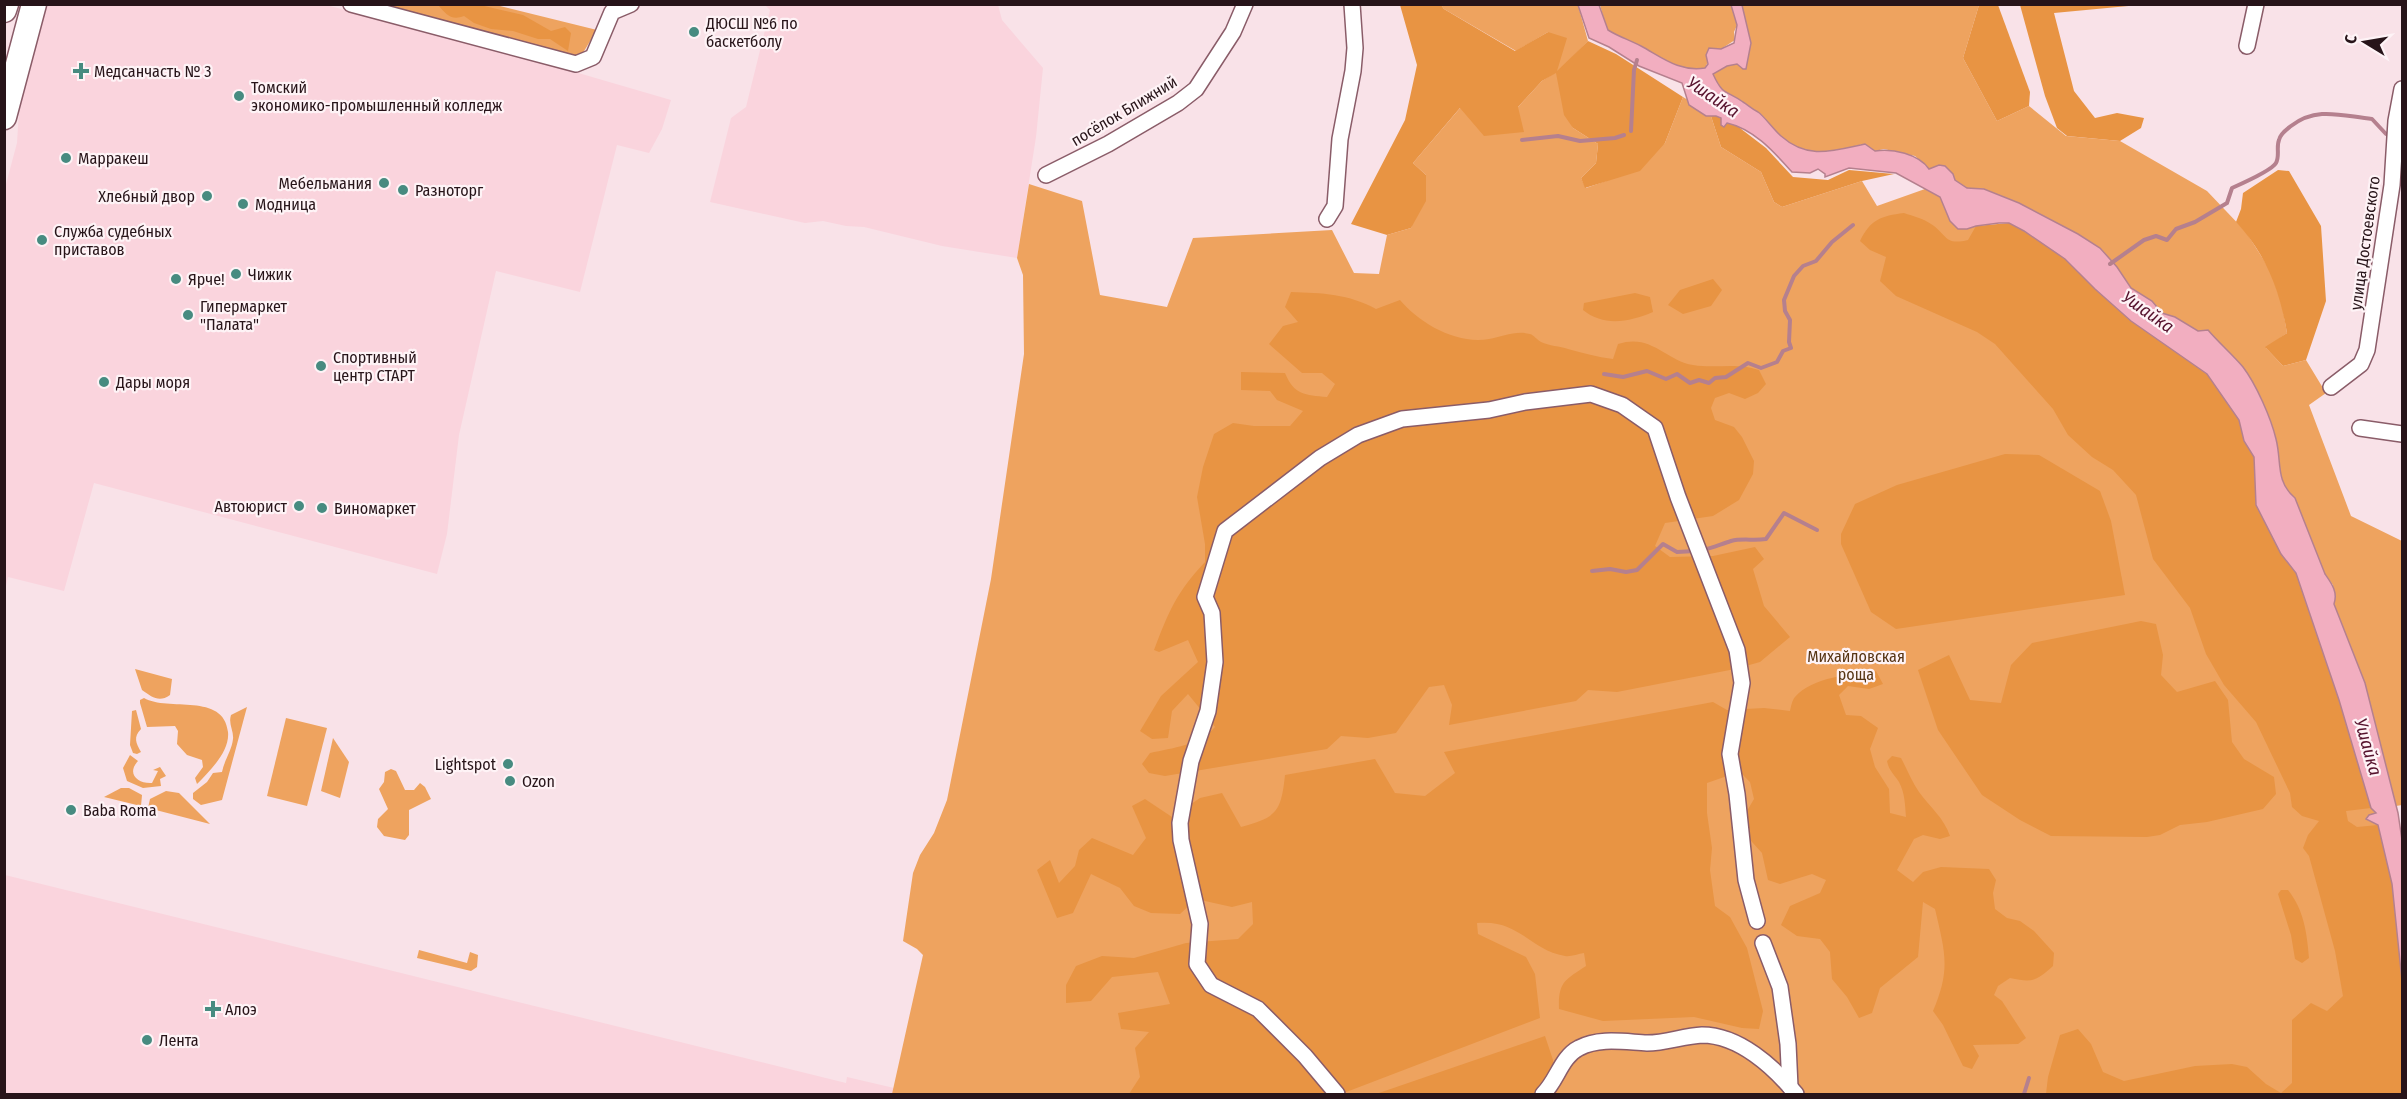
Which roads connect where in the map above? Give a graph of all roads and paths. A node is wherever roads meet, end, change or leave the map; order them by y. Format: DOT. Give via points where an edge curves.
graph roads {
  1 [pos="6,4"];
  2 [pos="34,4"];
  3 [pos="351,4"];
  4 [pos="631,4"];
  5 [pos="1245,4"];
  6 [pos="1352,4"];
  7 [pos="2256,4"];
  8 [pos="4,10"];
  9 [pos="2247,46"];
  10 [pos="2403,89"];
  11 [pos="4,117"];
  12 [pos="1046,175"];
  13 [pos="2398,186"];
  14 [pos="1327,219"];
  15 [pos="2331,387"];
  16 [pos="2360,428"];
  17 [pos="2403,434"];
  18 [pos="1757,921"];
  19 [pos="1763,943"];
  20 [pos="1793,1091"];
  21 [pos="1337,1095"];
  22 [pos="1543,1095"];
  1 -- 8 [label="main road"];
  2 -- 11 [label="main road"];
  3 -- 4 [label="street" via="576,64 593,57 612,12"];
  5 -- 12 [label="street, посёлок Ближний" via="1233,32 1196,89 1108,144"];
  6 -- 14 [label="street" via="1353,71 1340,139 1335,206"];
  7 -- 9 [label="street"];
  10 -- 13 [label="street, улица Достоевского" via="2396,121"];
  13 -- 15 [label="street, улица Достоевского" via="2367,350 2361,364"];
  16 -- 17 [label="street"];
  18 -- 21 [label="street" via="1746,880 1730,754 1742,683 1737,650 1655,428 1622,405 1591,394 1402,419 1358,435 1320,458 1225,531 1205,597 1212,613 1215,662 1208,711 1191,761 1180,823 1200,924 1197,964 1211,985 1258,1009"];
  19 -- 20 [label="street" via="1779,987"];
  20 -- 22 [label="street" via="1774,1071 1735,1043 1700,1035 1661,1043 1601,1041 1579,1048"];
}
